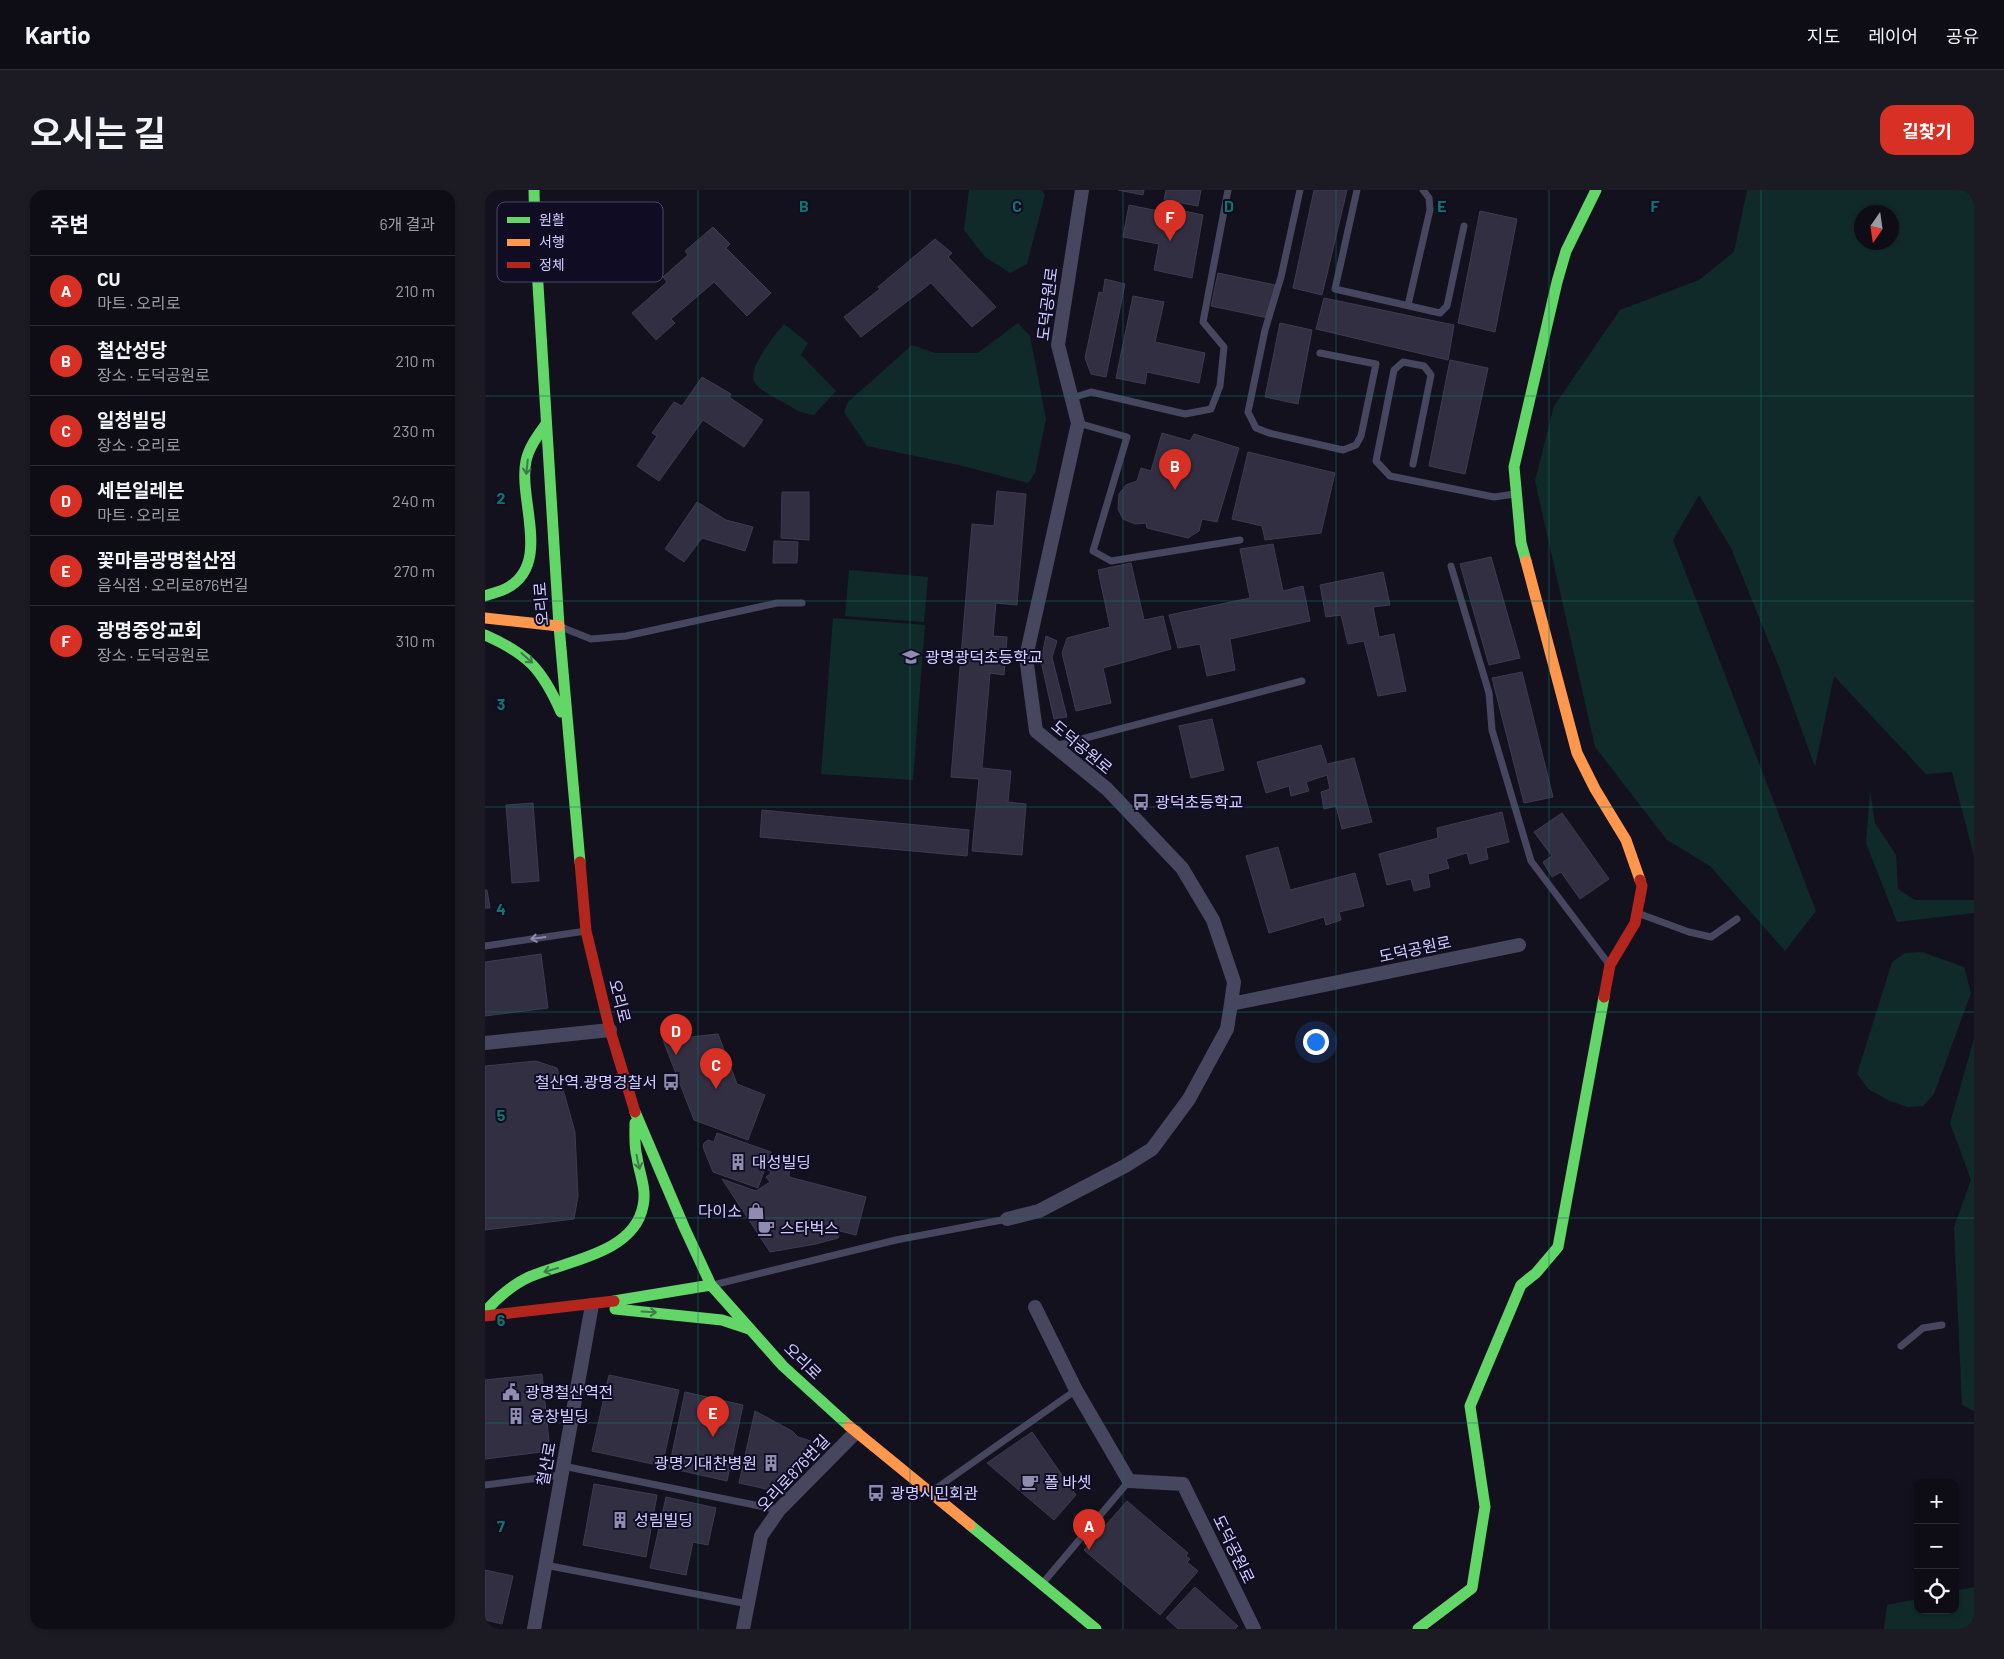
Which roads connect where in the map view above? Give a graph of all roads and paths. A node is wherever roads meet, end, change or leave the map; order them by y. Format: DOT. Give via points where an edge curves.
graph roads {
  1 [pos="1083,190"];
  2 [pos="1228,190"];
  3 [pos="1300,190"];
  4 [pos="1357,190"];
  5 [pos="1423,190"];
  6 [pos="1596,190"];
  7 [pos="1465,226"];
  8 [pos="538,282"];
  9 [pos="1408,305"];
  10 [pos="1321,353"];
  11 [pos="1072,398"];
  12 [pos="1079,423"];
  13 [pos="546,424"];
  14 [pos="1413,464"];
  15 [pos="1515,494"];
  16 [pos="1241,540"];
  17 [pos="1451,566"];
  18 [pos="485,596"];
  19 [pos="802,603"];
  20 [pos="485,618"];
  21 [pos="559,626"];
  22 [pos="485,635"];
  23 [pos="1302,681"];
  24 [pos="568,727"];
  25 [pos="1055,746"];
  26 [pos="1637,913"];
  27 [pos="1737,918"];
  28 [pos="586,931"];
  29 [pos="1519,945"];
  30 [pos="485,946"];
  31 [pos="1610,965"];
  32 [pos="1231,1004"];
  33 [pos="610,1030"];
  34 [pos="485,1043"];
  35 [pos="635,1114"];
  36 [pos="1007,1219"];
  37 [pos="711,1285"];
  38 [pos="597,1304"];
  39 [pos="1035,1307"];
  40 [pos="485,1314"];
  41 [pos="1943,1325"];
  42 [pos="749,1329"];
  43 [pos="1901,1346"];
  44 [pos="1076,1390"];
  45 [pos="856,1432"];
  46 [pos="562,1470"];
  47 [pos="1129,1482"];
  48 [pos="485,1485"];
  49 [pos="930,1493"];
  50 [pos="779,1510"];
  51 [pos="545,1566"];
  52 [pos="1042,1584"];
  53 [pos="748,1604"];
  54 [pos="534,1629"];
  55 [pos="743,1629"];
  56 [pos="1096,1629"];
  57 [pos="1254,1629"];
  58 [pos="1418,1629"];
  1 -- 11 [label="street, 도덕공원로" via="1058,345"];
  2 -- 11 [label="lane" via="1203,322 1224,347 1220,386 1211,409 1185,414 1091,392"];
  3 -- 10 [label="lane" via="1248,412 1256,428 1343,450 1356,445 1361,436 1376,364"];
  4 -- 9 [label="lane" via="1335,289"];
  5 -- 9 [label="lane" via="1429,198 1430,210"];
  6 -- 15 [label="main road" via="1566,251 1557,282 1514,467"];
  7 -- 9 [label="lane" via="1447,306 1440,313"];
  8 -- 13 [label="main road, 오리로"];
  11 -- 12 [label="street, 도덕공원로"];
  12 -- 16 [label="lane" via="1127,437 1093,551 1111,561"];
  12 -- 25 [label="street, 도덕공원로" via="1026,657 1036,731"];
  13 -- 18 [label="main road, one-way" via="531,446 525,467 531,526 529,564 525,574 512,586"];
  13 -- 21 [label="main road, 오리로"];
  14 -- 15 [label="lane" via="1431,375 1424,366 1403,362 1393,370 1376,461 1390,476 1494,498"];
  15 -- 26 [label="main road" via="1521,542 1577,754 1626,840 1642,886"];
  17 -- 31 [label="lane" via="1489,693 1493,730 1531,861"];
  19 -- 21 [label="lane" via="777,603 626,636 591,639"];
  20 -- 21 [label="main road"];
  21 -- 24 [label="main road, 오리로"];
  22 -- 24 [label="main road, one-way" via="509,644 536,666 551,688"];
  23 -- 25 [label="lane"];
  24 -- 28 [label="main road, 오리로"];
  25 -- 32 [label="street, 도덕공원로" via="1107,789 1181,868 1213,920 1234,982"];
  26 -- 27 [label="lane" via="1711,937"];
  26 -- 31 [label="main road" via="1635,923"];
  28 -- 30 [label="lane, one-way"];
  28 -- 33 [label="main road, 오리로"];
  29 -- 32 [label="street, 도덕공원로"];
  31 -- 58 [label="main road" via="1558,1247 1521,1285 1470,1406 1485,1507 1472,1588"];
  32 -- 36 [label="street" via="1227,1029 1189,1099 1152,1149 1039,1211"];
  33 -- 34 [label="street"];
  33 -- 35 [label="main road, 오리로"];
  35 -- 37 [label="main road, 오리로"];
  35 -- 40 [label="main road, one-way" via="636,1154 644,1201 634,1226 609,1248 584,1260 535,1274 515,1285 494,1301"];
  36 -- 37 [label="lane" via="895,1240"];
  37 -- 38 [label="main road"];
  37 -- 42 [label="main road, 오리로"];
  38 -- 40 [label="main road"];
  38 -- 42 [label="main road, one-way" via="619,1310 722,1320"];
  38 -- 46 [label="street, 철산로"];
  39 -- 44 [label="street"];
  41 -- 43 [label="lane" via="1923,1328"];
  42 -- 45 [label="main road, 오리로" via="783,1366"];
  44 -- 47 [label="street"];
  44 -- 49 [label="lane"];
  45 -- 49 [label="main road, 오리로"];
  45 -- 50 [label="street, 오리로876번길"];
  46 -- 48 [label="lane"];
  46 -- 50 [label="lane"];
  46 -- 51 [label="street, 철산로"];
  47 -- 52 [label="lane"];
  47 -- 57 [label="street, 도덕공원로" via="1183,1484"];
  49 -- 52 [label="main road, 오리로"];
  50 -- 53 [label="street, 오리로876번길" via="761,1536"];
  51 -- 53 [label="lane"];
  51 -- 54 [label="street, 철산로"];
  52 -- 56 [label="main road, 오리로"];
  53 -- 55 [label="street, 오리로876번길"];
}
